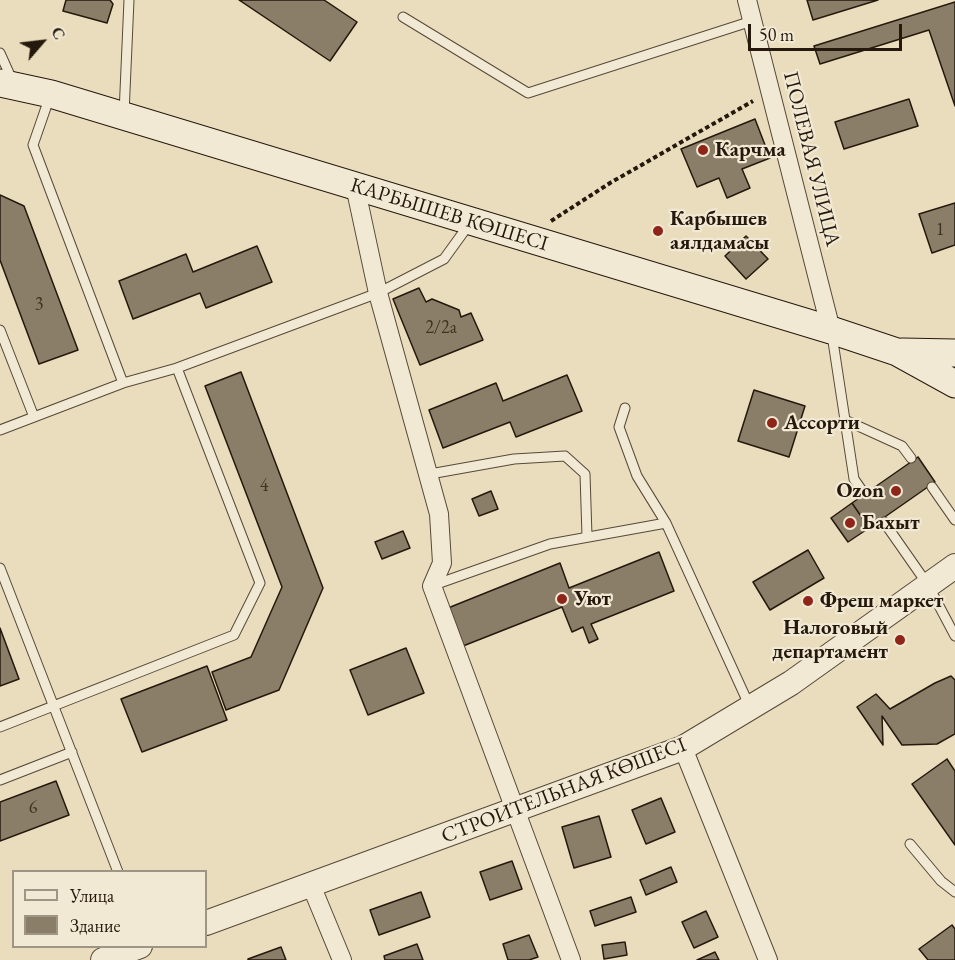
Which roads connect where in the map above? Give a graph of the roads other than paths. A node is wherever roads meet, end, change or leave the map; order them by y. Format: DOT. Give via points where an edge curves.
graph roads {
  1 [pos="129,0"];
  2 [pos="747,0"];
  3 [pos="403,17"];
  4 [pos="752,21"];
  5 [pos="0,53"];
  6 [pos="7,85"];
  7 [pos="51,94"];
  8 [pos="124,116"];
  9 [pos="356,186"];
  10 [pos="471,221"];
  11 [pos="378,293"];
  12 [pos="0,330"];
  13 [pos="831,330"];
  14 [pos="897,352"];
  15 [pos="955,353"];
  16 [pos="177,368"];
  17 [pos="123,383"];
  18 [pos="955,384"];
  19 [pos="625,408"];
  20 [pos="34,417"];
  21 [pos="845,420"];
  22 [pos="0,430"];
  23 [pos="910,458"];
  24 [pos="430,474"];
  25 [pos="932,487"];
  26 [pos="863,492"];
  27 [pos="955,520"];
  28 [pos="884,522"];
  29 [pos="666,523"];
  30 [pos="587,536"];
  31 [pos="955,566"];
  32 [pos="0,568"];
  33 [pos="928,585"];
  34 [pos="432,586"];
  35 [pos="955,636"];
  36 [pos="54,707"];
  37 [pos="750,707"];
  38 [pos="0,727"];
  39 [pos="683,748"];
  40 [pos="72,752"];
  41 [pos="0,780"];
  42 [pos="515,811"];
  43 [pos="910,844"];
  44 [pos="117,870"];
  45 [pos="311,885"];
  46 [pos="955,892"];
  47 [pos="207,923"];
  48 [pos="342,960"];
  49 [pos="571,960"];
  50 [pos="768,960"];
  1 -- 8 [label="lane"];
  2 -- 4 [label="street, ПОЛЕВАЯ УЛИЦА"];
  3 -- 4 [label="lane" via="528,93"];
  4 -- 13 [label="street, ПОЛЕВАЯ УЛИЦА"];
  5 -- 6 [label="lane"];
  6 -- 7 [label="main road, КАРБЫШЕВ КӨШЕСІ"];
  7 -- 8 [label="main road, КАРБЫШЕВ КӨШЕСІ"];
  7 -- 17 [label="lane" via="33,145"];
  8 -- 9 [label="main road, КАРБЫШЕВ КӨШЕСІ"];
  9 -- 10 [label="main road, КАРБЫШЕВ КӨШЕСІ"];
  9 -- 11 [label="street"];
  10 -- 11 [label="lane" via="444,258"];
  10 -- 13 [label="main road, КАРБЫШЕВ КӨШЕСІ"];
  11 -- 16 [label="lane"];
  11 -- 24 [label="street"];
  12 -- 20 [label="lane"];
  13 -- 14 [label="main road, КАРБЫШЕВ КӨШЕСІ"];
  13 -- 21 [label="lane"];
  14 -- 15 [label="main road"];
  14 -- 18 [label="main road"];
  16 -- 17 [label="lane"];
  16 -- 36 [label="lane" via="260,583 234,635"];
  17 -- 20 [label="lane"];
  19 -- 29 [label="lane" via="620,427 637,476"];
  20 -- 22 [label="lane"];
  21 -- 23 [label="lane" via="902,446"];
  21 -- 26 [label="lane" via="854,479"];
  24 -- 30 [label="lane" via="514,459 564,456 585,474"];
  24 -- 34 [label="street" via="443,548 442,563"];
  25 -- 27 [label="lane"];
  28 -- 33 [label="lane"];
  29 -- 30 [label="lane"];
  29 -- 37 [label="lane"];
  30 -- 34 [label="lane" via="550,544"];
  31 -- 33 [label="street, СТРОИТЕЛЬНАЯ КӨШЕСІ"];
  32 -- 36 [label="lane"];
  33 -- 35 [label="lane"];
  33 -- 37 [label="street, СТРОИТЕЛЬНАЯ КӨШЕСІ" via="791,683"];
  34 -- 42 [label="street"];
  36 -- 38 [label="lane"];
  36 -- 40 [label="lane"];
  37 -- 39 [label="street, СТРОИТЕЛЬНАЯ КӨШЕСІ"];
  39 -- 42 [label="street, СТРОИТЕЛЬНАЯ КӨШЕСІ"];
  39 -- 50 [label="street"];
  40 -- 41 [label="lane"];
  40 -- 44 [label="lane"];
  42 -- 45 [label="street, СТРОИТЕЛЬНАЯ КӨШЕСІ"];
  42 -- 49 [label="street"];
  43 -- 46 [label="lane"];
  45 -- 47 [label="street, СТРОИТЕЛЬНАЯ КӨШЕСІ"];
  45 -- 48 [label="street"];
}
